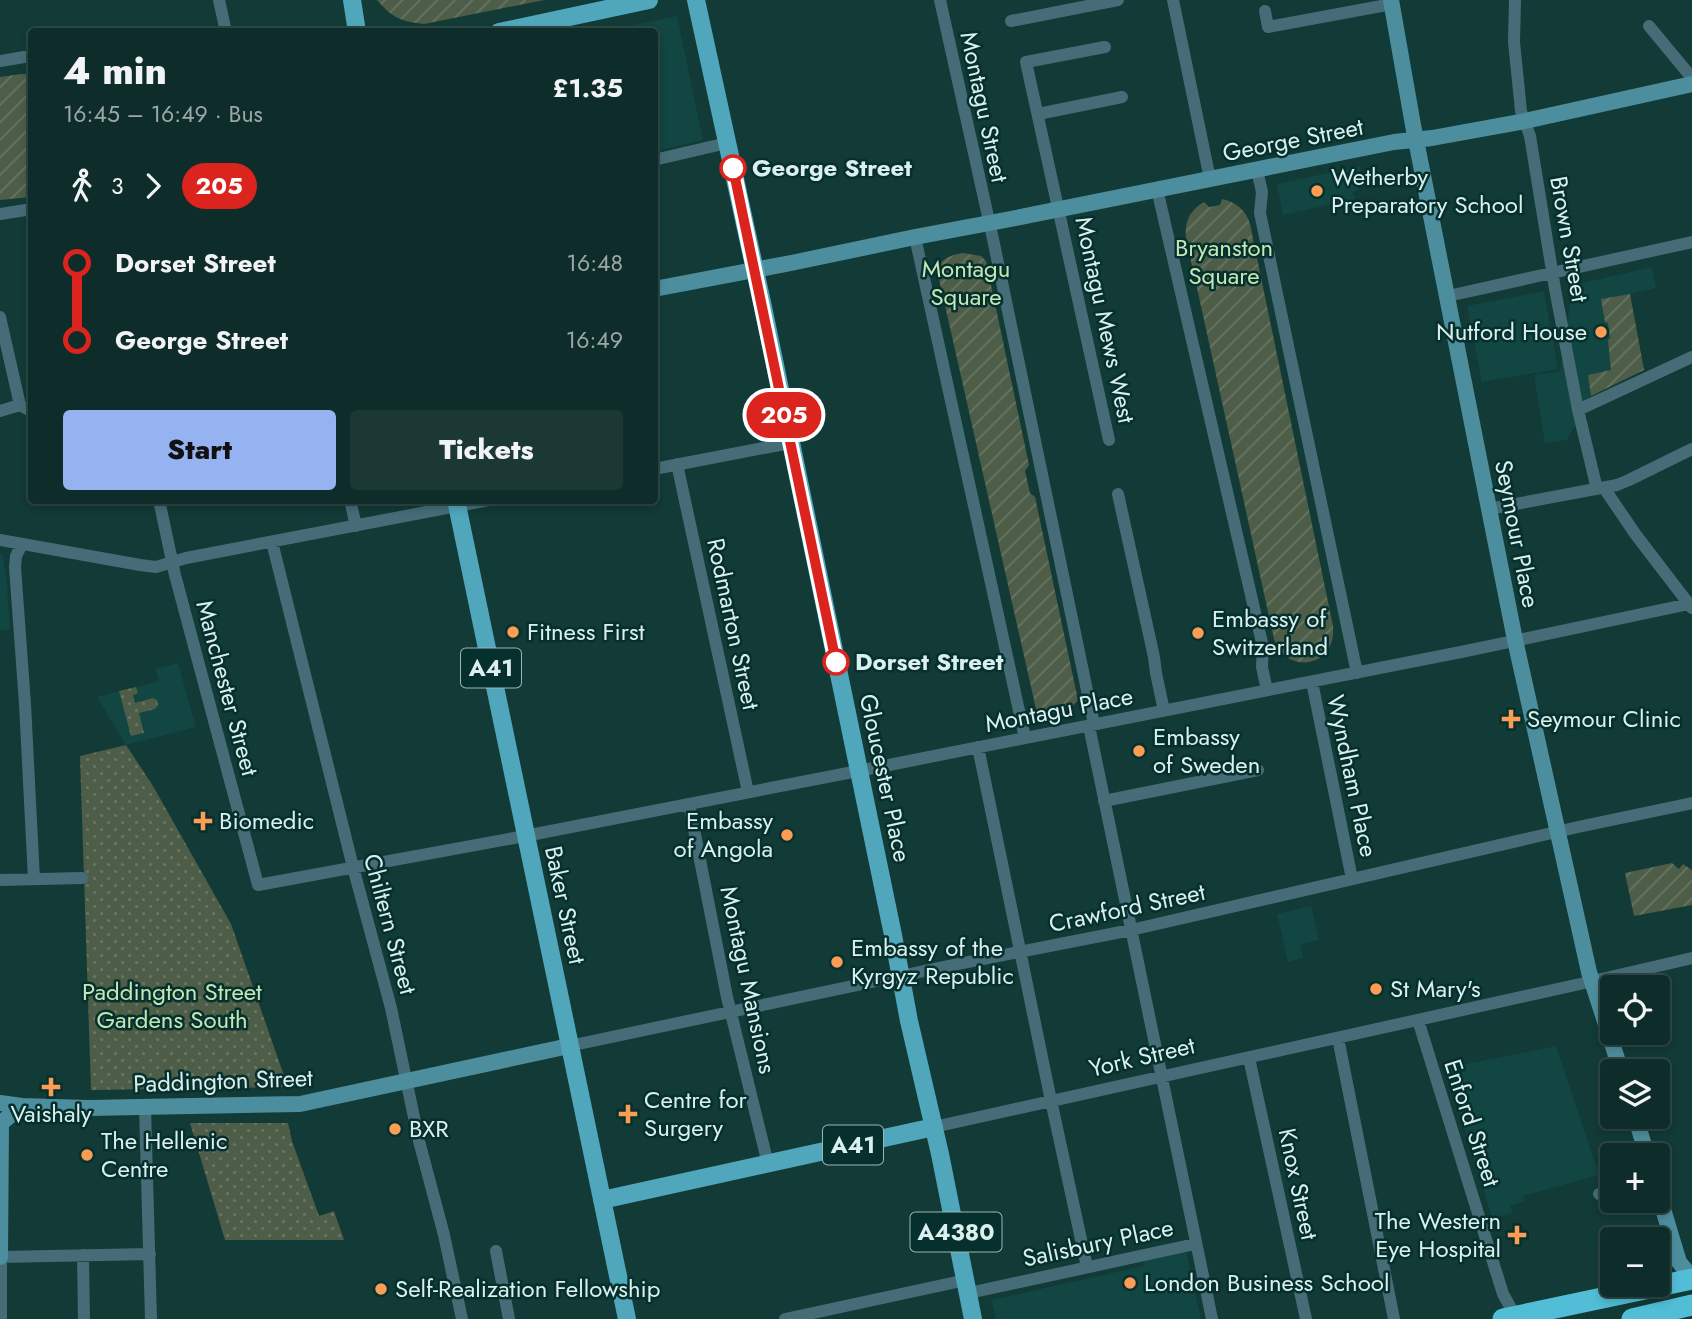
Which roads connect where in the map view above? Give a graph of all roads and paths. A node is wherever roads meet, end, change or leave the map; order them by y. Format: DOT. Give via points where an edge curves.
graph roads {
  1 [pos="219,0"];
  2 [pos="352,0"];
  3 [pos="649,0"];
  4 [pos="696,0"];
  5 [pos="940,0"];
  6 [pos="1118,0"];
  7 [pos="1173,0"];
  8 [pos="1515,0"];
  9 [pos="1392,2"];
  10 [pos="1265,11"];
  11 [pos="1011,21"];
  12 [pos="1649,26"];
  13 [pos="225,28"];
  14 [pos="356,28"];
  15 [pos="518,28"];
  16 [pos="1105,47"];
  17 [pos="28,58"];
  18 [pos="0,61"];
  19 [pos="1692,78"];
  20 [pos="1692,84"];
  21 [pos="1122,97"];
  22 [pos="1038,114"];
  23 [pos="1524,121"];
  24 [pos="1416,140"];
  25 [pos="727,143"];
  26 [pos="658,159"];
  27 [pos="1257,170"];
  28 [pos="1210,179"];
  29 [pos="1157,190"];
  30 [pos="1059,209"];
  31 [pos="28,210"];
  32 [pos="0,214"];
  33 [pos="988,223"];
  34 [pos="915,237"];
  35 [pos="1692,242"];
  36 [pos="754,269"];
  37 [pos="1553,274"];
  38 [pos="658,288"];
  39 [pos="1448,296"];
  40 [pos="0,317"];
  41 [pos="1692,357"];
  42 [pos="26,407"];
  43 [pos="1578,410"];
  44 [pos="0,411"];
  45 [pos="1109,440"];
  46 [pos="790,443"];
  47 [pos="1692,449"];
  48 [pos="677,464"];
  49 [pos="658,468"];
  50 [pos="1601,488"];
  51 [pos="1118,494"];
  52 [pos="160,504"];
  53 [pos="351,504"];
  54 [pos="452,504"];
  55 [pos="456,504"];
  56 [pos="1489,509"];
  57 [pos="356,526"];
  58 [pos="0,540"];
  59 [pos="272,542"];
  60 [pos="22,544"];
  61 [pos="172,563"];
  62 [pos="1691,606"];
  63 [pos="1515,640"];
  64 [pos="1357,673"];
  65 [pos="1312,681"];
  66 [pos="1267,691"];
  67 [pos="1164,711"];
  68 [pos="1092,725"];
  69 [pos="1025,738"];
  70 [pos="978,747"];
  71 [pos="858,770"];
  72 [pos="1258,770"];
  73 [pos="748,792"];
  74 [pos="1104,801"];
  75 [pos="1692,803"];
  76 [pos="689,804"];
  77 [pos="1558,832"];
  78 [pos="525,836"];
  79 [pos="353,867"];
  80 [pos="82,878"];
  81 [pos="34,879"];
  82 [pos="1352,879"];
  83 [pos="0,880"];
  84 [pos="1131,930"];
  85 [pos="1021,952"];
  86 [pos="1692,958"];
  87 [pos="901,976"];
  88 [pos="1592,982"];
  89 [pos="731,1011"];
  90 [pos="1418,1020"];
  91 [pos="1338,1038"];
  92 [pos="569,1046"];
  93 [pos="1249,1058"];
  94 [pos="1617,1059"];
  95 [pos="1161,1077"];
  96 [pos="407,1082"];
  97 [pos="1051,1102"];
  98 [pos="0,1103"];
  99 [pos="22,1106"];
  100 [pos="145,1107"];
  101 [pos="0,1123"];
  102 [pos="934,1128"];
  103 [pos="768,1164"];
  104 [pos="602,1200"];
  105 [pos="1664,1213"];
  106 [pos="1195,1244"];
  107 [pos="496,1251"];
  108 [pos="150,1254"];
  109 [pos="83,1255"];
  110 [pos="0,1257"];
  111 [pos="1087,1267"];
  112 [pos="1692,1279"];
  113 [pos="967,1286"];
  114 [pos="1692,1306"];
  115 [pos="1511,1318"];
  116 [pos="1,1319"];
  117 [pos="84,1319"];
  118 [pos="151,1319"];
  119 [pos="462,1319"];
  120 [pos="509,1319"];
  121 [pos="627,1319"];
  122 [pos="785,1319"];
  123 [pos="973,1319"];
  124 [pos="1212,1319"];
  125 [pos="1306,1319"];
  126 [pos="1394,1319"];
  127 [pos="1632,1319"];
  1 -- 13 [label="street"];
  2 -- 14 [label="main road"];
  3 -- 15 [label="main road"];
  4 -- 25 [label="main road, Gloucester Place / A4380"];
  5 -- 33 [label="street, Montagu Street"];
  6 -- 11 [label="street"];
  7 -- 28 [label="street"];
  8 -- 23 [label="street, Brown Street" via="1515,60"];
  9 -- 10 [label="street" via="1268,27"];
  9 -- 24 [label="street, Seymour Place"];
  12 -- 19 [label="street"];
  16 -- 22 [label="street, Montagu Mews West" via="1026,62"];
  17 -- 18 [label="street"];
  20 -- 23 [label="street, George Street"];
  21 -- 22 [label="street"];
  22 -- 30 [label="street, Montagu Mews West"];
  23 -- 24 [label="street, George Street"];
  23 -- 37 [label="street, Brown Street"];
  24 -- 27 [label="street, George Street"];
  24 -- 39 [label="street, Seymour Place"];
  25 -- 26 [label="street"];
  25 -- 36 [label="main road, Gloucester Place / A4380"];
  27 -- 28 [label="street, George Street"];
  27 -- 64 [label="street" via="1260,214"];
  28 -- 29 [label="street, George Street"];
  29 -- 30 [label="street, George Street"];
  29 -- 66 [label="street" via="1263,647"];
  30 -- 33 [label="street, George Street"];
  30 -- 45 [label="street, Montagu Mews West"];
  31 -- 32 [label="street"];
  33 -- 34 [label="street, George Street"];
  33 -- 68 [label="street"];
  34 -- 36 [label="street, George Street"];
  34 -- 69 [label="street"];
  35 -- 37 [label="street"];
  36 -- 38 [label="street, George Street"];
  36 -- 46 [label="main road, Gloucester Place / A4380"];
  37 -- 39 [label="street"];
  37 -- 43 [label="street, Brown Street"];
  39 -- 56 [label="street, Seymour Place"];
  40 -- 42 [label="street"];
  41 -- 43 [label="street"];
  42 -- 44 [label="street"];
  43 -- 50 [label="street, Brown Street"];
  46 -- 48 [label="street"];
  46 -- 71 [label="main road, Gloucester Place / A4380"];
  47 -- 50 [label="street" via="1629,480"];
  48 -- 49 [label="street"];
  48 -- 73 [label="street, Rodmarton Street"];
  50 -- 56 [label="street"];
  50 -- 62 [label="street"];
  51 -- 67 [label="street"];
  52 -- 61 [label="street, Manchester Street"];
  53 -- 57 [label="street"];
  54 -- 57 [label="street"];
  55 -- 78 [label="main road, Baker Street / A41"];
  56 -- 63 [label="street, Seymour Place"];
  57 -- 59 [label="street"];
  58 -- 60 [label="street"];
  59 -- 61 [label="street"];
  59 -- 79 [label="street, Chiltern Street"];
  60 -- 61 [label="street" via="140,565"];
  60 -- 81 [label="street" via="15,567"];
  61 -- 79 [label="street, Manchester Street" via="258,885"];
  62 -- 63 [label="street"];
  63 -- 64 [label="street"];
  63 -- 77 [label="street, Seymour Place"];
  64 -- 65 [label="street"];
  65 -- 66 [label="street"];
  65 -- 82 [label="street, Wyndham Place"];
  66 -- 67 [label="street, Montagu Place"];
  67 -- 68 [label="street, Montagu Place"];
  68 -- 69 [label="street, Montagu Place"];
  68 -- 74 [label="street"];
  69 -- 70 [label="street, Montagu Place"];
  70 -- 71 [label="street, Montagu Place"];
  70 -- 85 [label="street"];
  71 -- 73 [label="street"];
  71 -- 87 [label="main road, Gloucester Place / A4380"];
  72 -- 74 [label="street"];
  73 -- 76 [label="street"];
  74 -- 84 [label="street"];
  75 -- 77 [label="street, Crawford Street"];
  76 -- 78 [label="street"];
  76 -- 89 [label="street, Montagu Mansions"];
  77 -- 82 [label="street, Crawford Street"];
  77 -- 88 [label="street, Seymour Place"];
  78 -- 79 [label="street"];
  78 -- 92 [label="main road, Baker Street / A41"];
  79 -- 96 [label="street, Chiltern Street"];
  80 -- 81 [label="street"];
  81 -- 83 [label="street"];
  82 -- 84 [label="street, Crawford Street"];
  84 -- 85 [label="street, Crawford Street"];
  84 -- 95 [label="street"];
  85 -- 87 [label="street, Crawford Street"];
  85 -- 97 [label="street"];
  86 -- 88 [label="street, York Street"];
  87 -- 89 [label="street, Crawford Street"];
  87 -- 102 [label="main road, Gloucester Place / A4380"];
  88 -- 90 [label="street, York Street"];
  88 -- 94 [label="street, Seymour Place"];
  89 -- 92 [label="street, Crawford Street"];
  89 -- 103 [label="street, Montagu Mansions"];
  90 -- 91 [label="street, York Street"];
  90 -- 115 [label="street, Enford Street"];
  91 -- 93 [label="street, York Street"];
  91 -- 126 [label="street"];
  92 -- 96 [label="street, Paddington Street"];
  92 -- 104 [label="main road, Baker Street / A41"];
  93 -- 95 [label="street, York Street"];
  93 -- 125 [label="street, Knox Street"];
  95 -- 97 [label="street, York Street"];
  95 -- 106 [label="street"];
  96 -- 100 [label="street, Paddington Street" via="300,1104"];
  96 -- 119 [label="street, Chiltern Street"];
  97 -- 102 [label="street, York Street"];
  97 -- 111 [label="street"];
  98 -- 99 [label="street, Paddington Street"];
  99 -- 100 [label="street, Paddington Street"];
  99 -- 101 [label="street"];
  100 -- 108 [label="street"];
  101 -- 110 [label="street"];
  102 -- 103 [label="main road, York Street / A41"];
  102 -- 113 [label="main road, Gloucester Place / A4380"];
  103 -- 104 [label="main road, York Street / A41"];
  104 -- 121 [label="main road, Baker Street / A41"];
  105 -- 112 [label="street" via="1679,1262"];
  106 -- 111 [label="street, Salisbury Place"];
  106 -- 124 [label="street"];
  107 -- 120 [label="street"];
  108 -- 109 [label="street"];
  108 -- 118 [label="street"];
  109 -- 110 [label="street"];
  109 -- 117 [label="street"];
  110 -- 116 [label="street"];
  111 -- 113 [label="street, Salisbury Place"];
  112 -- 115 [label="highway"];
  113 -- 122 [label="street, Salisbury Place"];
  113 -- 123 [label="main road, Gloucester Place / A4380"];
  114 -- 127 [label="highway"];
}
